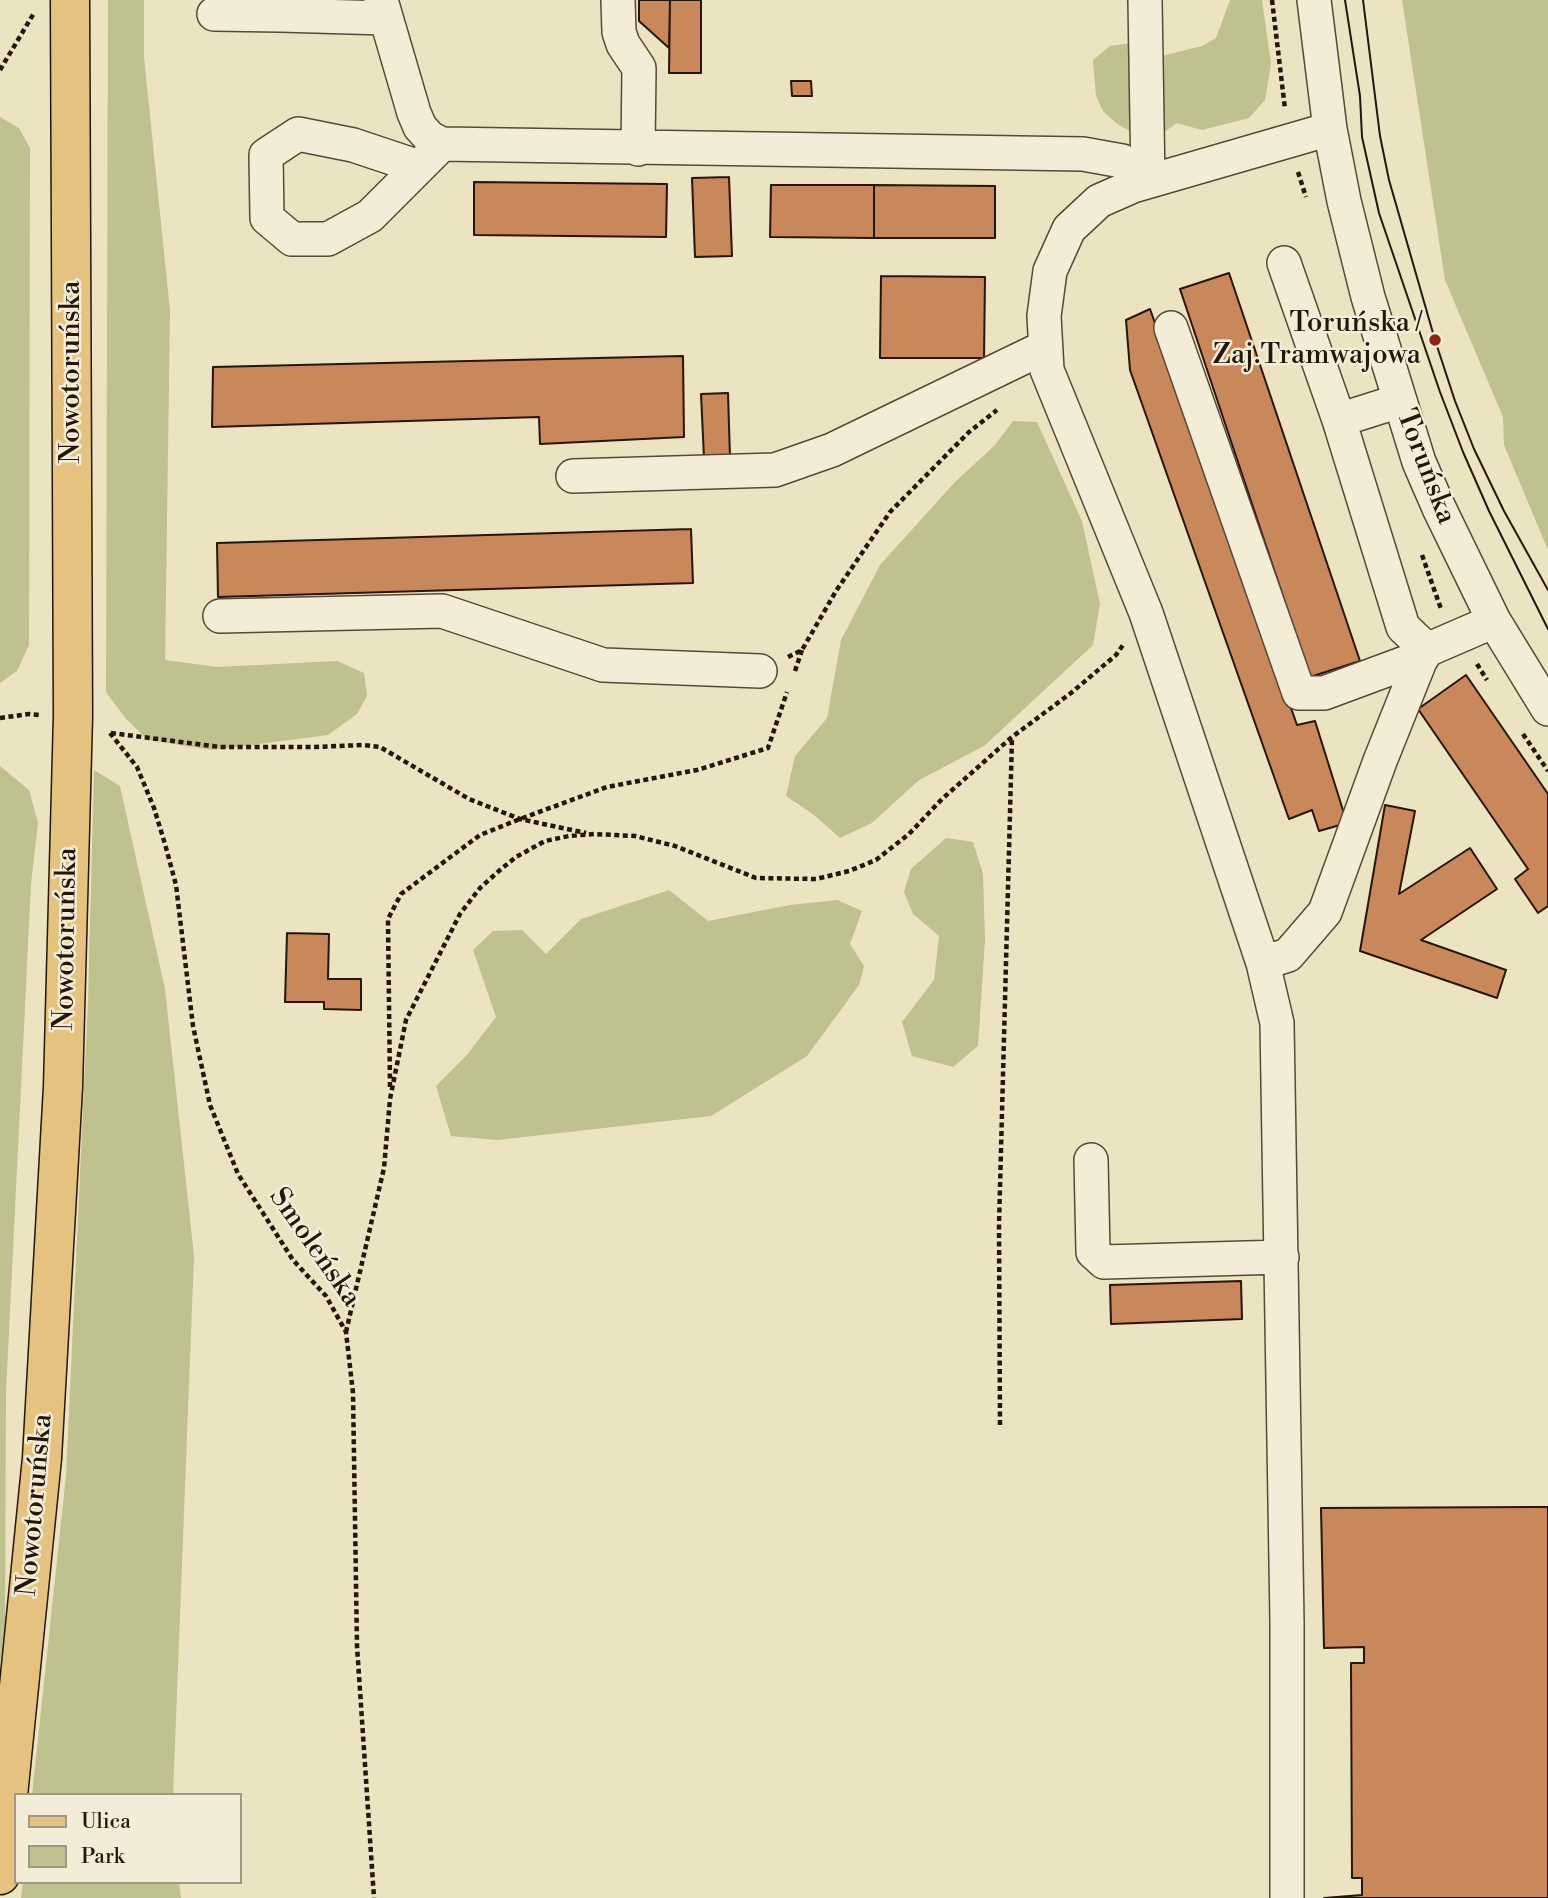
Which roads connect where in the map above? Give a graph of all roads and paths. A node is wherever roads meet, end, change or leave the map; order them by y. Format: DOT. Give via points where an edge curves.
graph roads {
  1 [pos="70,0"];
  2 [pos="618,0"];
  3 [pos="1145,0"];
  4 [pos="1272,0"];
  5 [pos="1314,0"];
  6 [pos="280,8"];
  7 [pos="383,9"];
  8 [pos="34,12"];
  9 [pos="214,14"];
  10 [pos="0,70"];
  11 [pos="1330,129"];
  12 [pos="1289,140"];
  13 [pos="638,149"];
  14 [pos="1148,181"];
  15 [pos="1284,263"];
  16 [pos="1171,328"];
  17 [pos="1045,347"];
  18 [pos="1399,401"];
  19 [pos="998,409"];
  20 [pos="1339,420"];
  21 [pos="573,476"];
  22 [pos="1146,613"];
  23 [pos="220,616"];
  24 [pos="1494,621"];
  25 [pos="802,650"];
  26 [pos="1423,655"];
  27 [pos="760,671"];
  28 [pos="793,675"];
  29 [pos="789,687"];
  30 [pos="1548,709"];
  31 [pos="73,716"];
  32 [pos="0,718"];
  33 [pos="109,733"];
  34 [pos="1012,737"];
  35 [pos="520,819"];
  36 [pos="594,834"];
  37 [pos="1263,963"];
  38 [pos="390,1099"];
  39 [pos="1091,1160"];
  40 [pos="1282,1257"];
  41 [pos="346,1332"];
  42 [pos="1000,1425"];
  43 [pos="0,1875"];
  44 [pos="374,1898"];
  45 [pos="1287,1898"];
  1 -- 31 [label="main road, Nowotoruńska"];
  2 -- 13 [label="street" via="619,32 639,68"];
  3 -- 14 [label="street"];
  4 -- 12 [label="path"];
  5 -- 11 [label="street, Toruńska"];
  6 -- 7 [label="street"];
  6 -- 9 [label="street"];
  7 -- 13 [label="street" via="414,113 430,138 431,156"];
  8 -- 10 [label="path"];
  11 -- 12 [label="street"];
  11 -- 18 [label="street, Toruńska" via="1367,297"];
  12 -- 14 [label="street"];
  13 -- 14 [label="street" via="1083,154 1122,161"];
  14 -- 17 [label="street" via="1099,201 1069,229 1051,271"];
  15 -- 20 [label="street"];
  16 -- 26 [label="street" via="1298,693 1324,693"];
  17 -- 21 [label="street" via="832,450 775,470"];
  17 -- 22 [label="street" via="1047,370"];
  18 -- 20 [label="street"];
  18 -- 24 [label="street, Toruńska" via="1419,462"];
  19 -- 25 [label="path" via="890,512"];
  20 -- 26 [label="street" via="1403,627"];
  22 -- 34 [label="path" via="1116,655"];
  22 -- 37 [label="street"];
  23 -- 27 [label="street" via="442,611 603,665"];
  24 -- 26 [label="street"];
  24 -- 30 [label="street, Toruńska"];
  25 -- 27 [label="path"];
  25 -- 28 [label="path"];
  26 -- 37 [label="street" via="1325,912 1288,955"];
  29 -- 35 [label="path" via="768,748 697,770 607,787"];
  31 -- 32 [label="path, Smoleńska"];
  31 -- 33 [label="path, Smoleńska"];
  31 -- 43 [label="main road, Nowotoruńska" via="63,1087 42,1458"];
  33 -- 35 [label="path" via="220,747 380,747 469,799"];
  33 -- 41 [label="path, Smoleńska" via="136,767 165,844 176,885 193,1026 210,1105 238,1174 293,1260 326,1296"];
  34 -- 36 [label="path" via="876,860 816,879 756,878 675,846 635,836"];
  34 -- 42 [label="path" via="999,1225"];
  35 -- 36 [label="path"];
  35 -- 38 [label="path" via="480,835 401,894 388,919"];
  36 -- 38 [label="path" via="545,841 516,857 480,888 460,914 406,1020"];
  37 -- 40 [label="street" via="1279,1051"];
  38 -- 41 [label="path" via="383,1168"];
  39 -- 40 [label="street" via="1093,1252 1104,1262"];
  40 -- 45 [label="street"];
  41 -- 44 [label="path, Smoleńska" via="353,1393 357,1646"];
}
